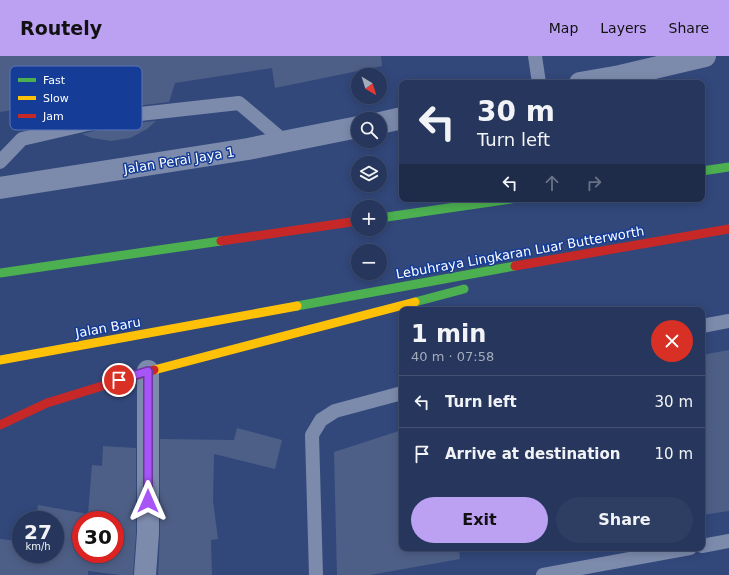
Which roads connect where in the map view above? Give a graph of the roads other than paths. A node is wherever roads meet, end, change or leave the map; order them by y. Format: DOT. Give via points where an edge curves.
graph roads {
  1 [pos="535,56"];
  2 [pos="705,56"];
  3 [pos="539,80"];
  4 [pos="597,80"];
  5 [pos="142,114"];
  6 [pos="399,119"];
  7 [pos="387,121"];
  8 [pos="351,128"];
  9 [pos="61,130"];
  10 [pos="285,142"];
  11 [pos="0,162"];
  12 [pos="729,167"];
  13 [pos="705,171"];
  14 [pos="0,188"];
  15 [pos="491,202"];
  16 [pos="387,217"];
  17 [pos="351,222"];
  18 [pos="729,229"];
  19 [pos="639,244"];
  20 [pos="0,273"];
  21 [pos="516,275"];
  22 [pos="470,287"];
  23 [pos="221,320"];
  24 [pos="729,321"];
  25 [pos="705,325"];
  26 [pos="0,360"];
  27 [pos="148,371"];
  28 [pos="399,395"];
  29 [pos="0,425"];
  30 [pos="729,541"];
  31 [pos="705,545"];
  32 [pos="674,551"];
  33 [pos="145,575"];
  34 [pos="316,575"];
  35 [pos="543,575"];
  1 -- 3 [label="lane"];
  2 -- 4 [label="street"];
  5 -- 10 [label="lane" via="239,103"];
  6 -- 7 [label="street"];
  8 -- 10 [label="street, Jalan Perai Jaya 1"];
  9 -- 11 [label="lane" via="22,139"];
  10 -- 14 [label="street, Jalan Perai Jaya 1"];
  12 -- 13 [label="highway"];
  15 -- 16 [label="highway"];
  17 -- 20 [label="highway"];
  18 -- 19 [label="highway, Lebuhraya Lingkaran Luar Butterworth"];
  19 -- 21 [label="highway"];
  19 -- 23 [label="highway, Lebuhraya Lingkaran Luar Butterworth"];
  22 -- 27 [label="highway"];
  23 -- 26 [label="highway, Jalan Baru"];
  24 -- 25 [label="lane"];
  27 -- 29 [label="highway" via="47,403"];
  27 -- 33 [label="street" via="148,533"];
  28 -- 34 [label="lane" via="335,411 321,420 312,435"];
  30 -- 31 [label="lane"];
  32 -- 35 [label="lane"];
}
